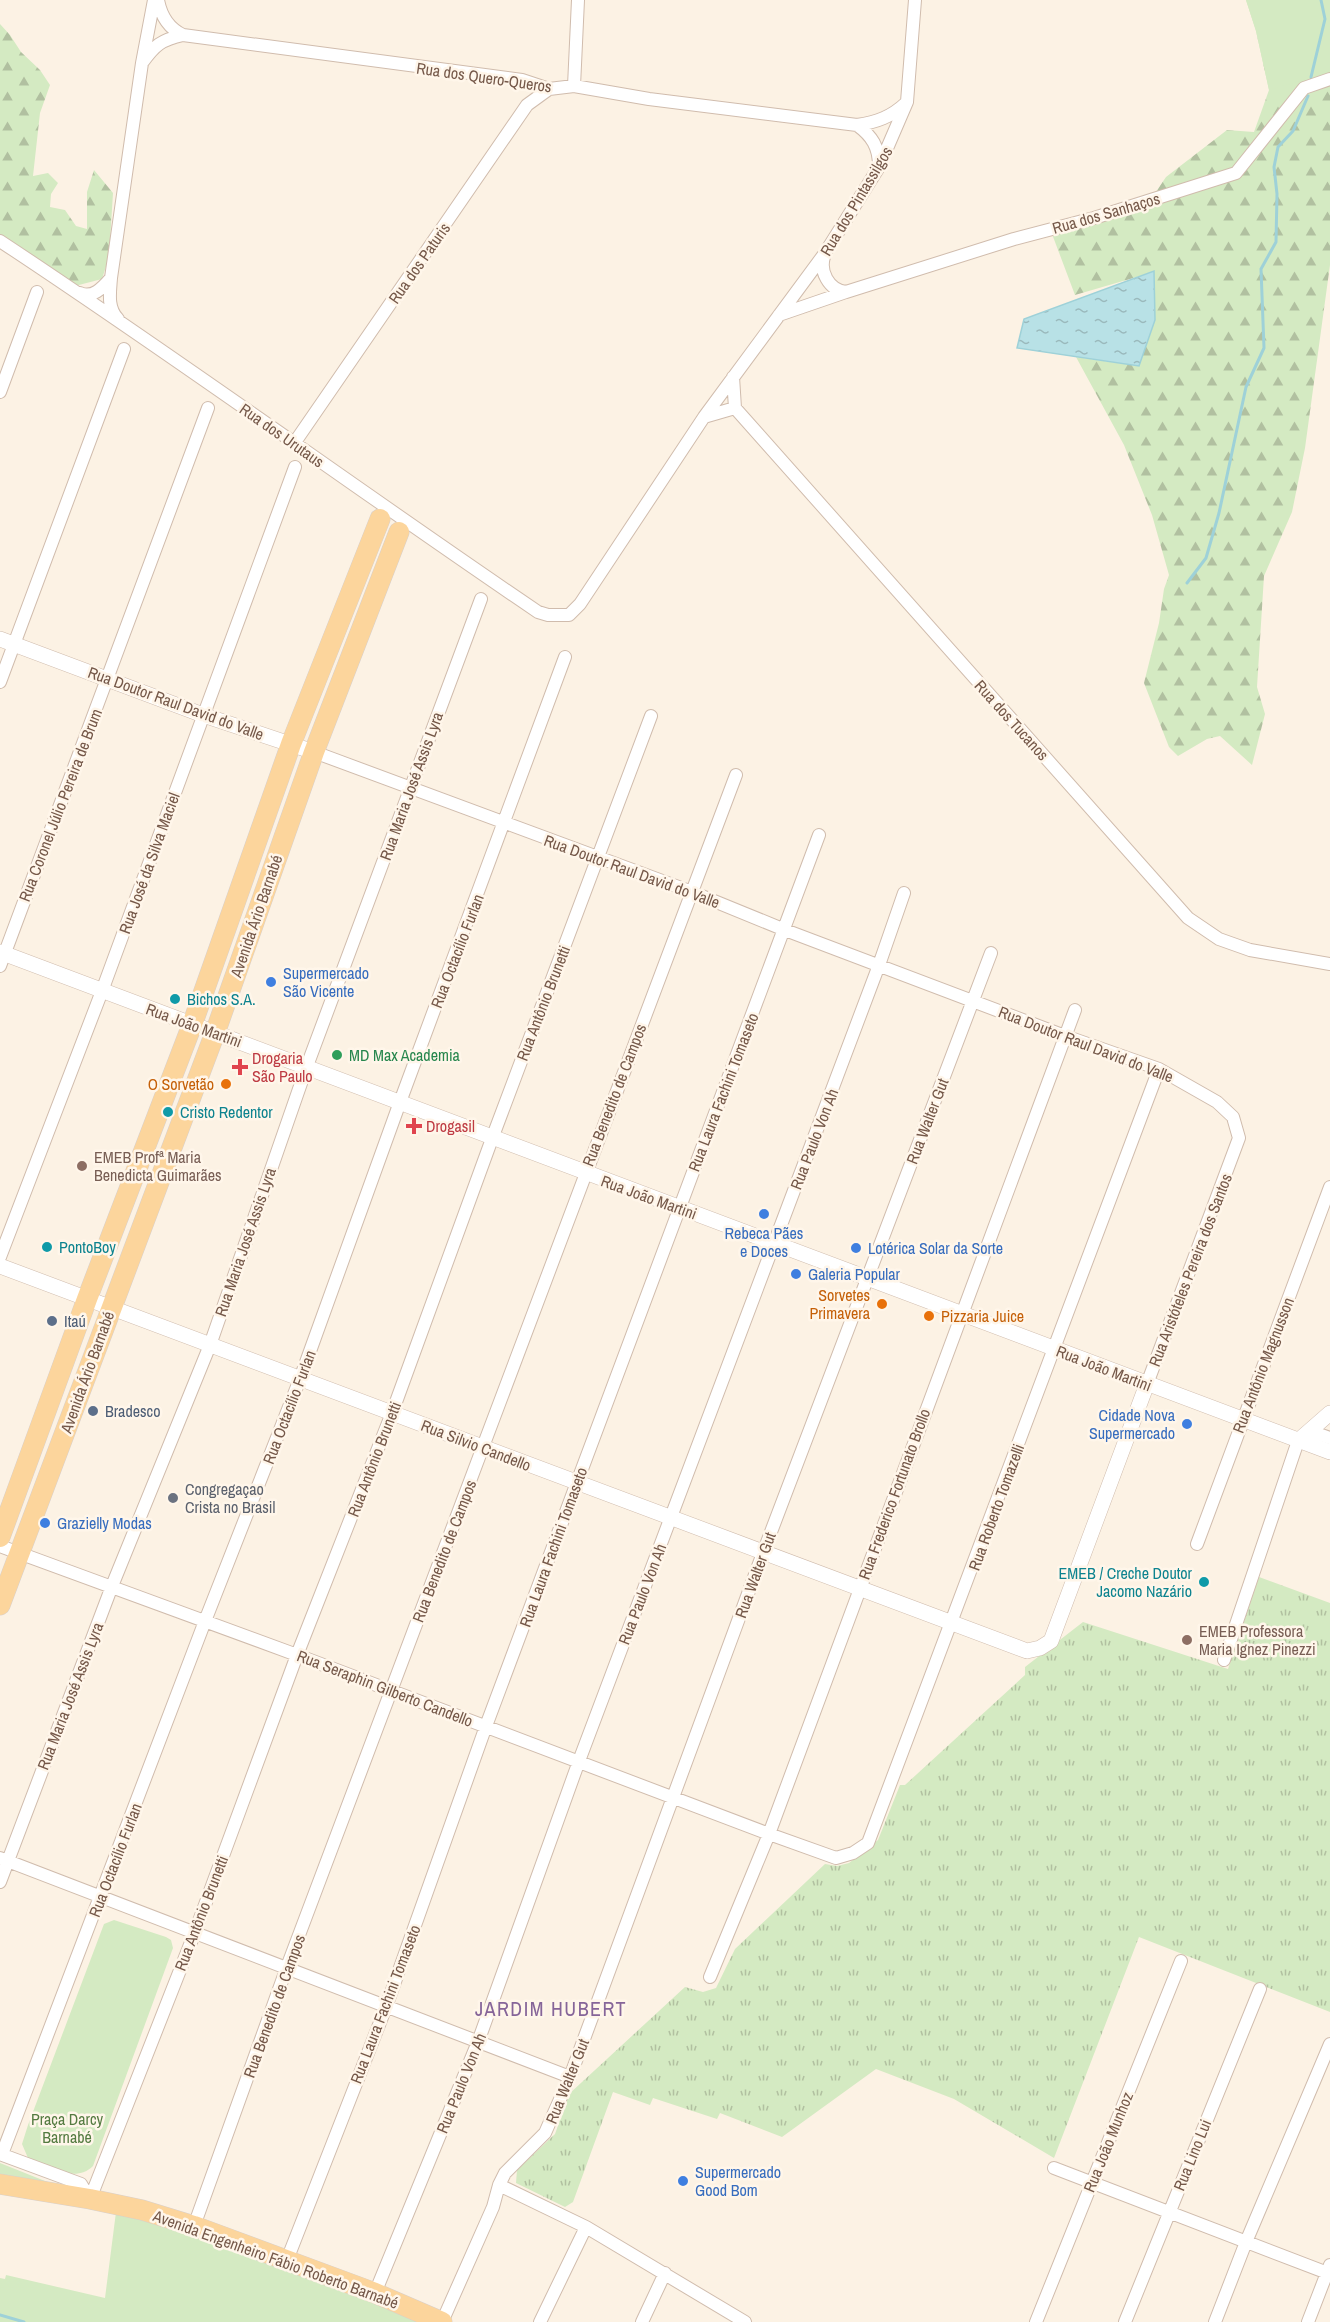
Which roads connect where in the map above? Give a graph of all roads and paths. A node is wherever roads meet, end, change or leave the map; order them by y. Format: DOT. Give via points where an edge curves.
graph roads {
  1 [pos="156,0"];
  2 [pos="578,0"];
  3 [pos="915,0"];
  4 [pos="183,35"];
  5 [pos="142,63"];
  6 [pos="1330,80"];
  7 [pos="574,86"];
  8 [pos="549,89"];
  9 [pos="907,102"];
  10 [pos="857,125"];
  11 [pos="879,167"];
  12 [pos="0,241"];
  13 [pos="825,253"];
  14 [pos="111,278"];
  15 [pos="74,290"];
  16 [pos="37,292"];
  17 [pos="846,292"];
  18 [pos="779,315"];
  19 [pos="124,325"];
  20 [pos="124,349"];
  21 [pos="734,377"];
  22 [pos="0,392"];
  23 [pos="208,408"];
  24 [pos="735,408"];
  25 [pos="704,417"];
  26 [pos="295,442"];
  27 [pos="295,467"];
  28 [pos="380,519"];
  29 [pos="399,531"];
  30 [pos="363,567"];
  31 [pos="382,576"];
  32 [pos="481,599"];
  33 [pos="569,615"];
  34 [pos="7,641"];
  35 [pos="565,657"];
  36 [pos="108,679"];
  37 [pos="0,682"];
  38 [pos="202,715"];
  39 [pos="651,716"];
  40 [pos="291,744"];
  41 [pos="314,752"];
  42 [pos="736,775"];
  43 [pos="410,789"];
  44 [pos="504,824"];
  45 [pos="819,835"];
  46 [pos="597,858"];
  47 [pos="692,892"];
  48 [pos="904,893"];
  49 [pos="785,930"];
  50 [pos="991,953"];
  51 [pos="2,958"];
  52 [pos="1330,964"];
  53 [pos="879,965"];
  54 [pos="102,991"];
  55 [pos="974,1001"];
  56 [pos="1075,1010"];
  57 [pos="192,1025"];
  58 [pos="215,1033"];
  59 [pos="1065,1036"];
  60 [pos="307,1066"];
  61 [pos="1159,1069"];
  62 [pos="399,1102"];
  63 [pos="493,1137"];
  64 [pos="1239,1138"];
  65 [pos="584,1173"];
  66 [pos="1330,1187"];
  67 [pos="680,1208"];
  68 [pos="774,1243"];
  69 [pos="0,1257"];
  70 [pos="0,1266"];
  71 [pos="866,1278"];
  72 [pos="87,1299"];
  73 [pos="111,1308"];
  74 [pos="962,1314"];
  75 [pos="210,1345"];
  76 [pos="1054,1349"];
  77 [pos="300,1379"];
  78 [pos="1147,1384"];
  79 [pos="392,1413"];
  80 [pos="1330,1413"];
  81 [pos="1242,1419"];
  82 [pos="1304,1436"];
  83 [pos="1330,1438"];
  84 [pos="483,1448"];
  85 [pos="1330,1452"];
  86 [pos="577,1483"];
  87 [pos="670,1518"];
  88 [pos="0,1537"];
  89 [pos="1197,1544"];
  90 [pos="0,1546"];
  91 [pos="763,1553"];
  92 [pos="20,1554"];
  93 [pos="112,1586"];
  94 [pos="859,1589"];
  95 [pos="0,1605"];
  96 [pos="205,1621"];
  97 [pos="952,1624"];
  98 [pos="297,1655"];
  99 [pos="1224,1660"];
  100 [pos="391,1691"];
  101 [pos="486,1726"];
  102 [pos="579,1761"];
  103 [pos="673,1797"];
  104 [pos="769,1834"];
  105 [pos="4,1859"];
  106 [pos="0,1882"];
  107 [pos="101,1897"];
  108 [pos="195,1932"];
  109 [pos="1181,1961"];
  110 [pos="287,1967"];
  111 [pos="710,1977"];
  112 [pos="1260,1989"];
  113 [pos="386,2007"];
  114 [pos="478,2042"];
  115 [pos="1330,2044"];
  116 [pos="570,2077"];
  117 [pos="1,2154"];
  118 [pos="1054,2168"];
  119 [pos="1092,2182"];
  120 [pos="0,2184"];
  121 [pos="499,2185"];
  122 [pos="90,2199"];
  123 [pos="1168,2212"];
  124 [pos="194,2226"];
  125 [pos="586,2228"];
  126 [pos="1246,2242"];
  127 [pos="287,2260"];
  128 [pos="1329,2271"];
  129 [pos="665,2273"];
  130 [pos="375,2293"];
  131 [pos="739,2320"];
  132 [pos="442,2322"];
  133 [pos="540,2322"];
  134 [pos="642,2322"];
  135 [pos="1036,2322"];
  136 [pos="1125,2322"];
  137 [pos="1215,2322"];
  138 [pos="1308,2322"];
  1 -- 4 [label="street" via="163,17"];
  1 -- 5 [label="street"];
  2 -- 7 [label="street"];
  3 -- 9 [label="street, Rua dos Pintassilgos"];
  4 -- 5 [label="street, Rua dos Quero-Queros" via="155,46"];
  4 -- 8 [label="street, Rua dos Quero-Queros" via="522,80"];
  5 -- 14 [label="street"];
  6 -- 17 [label="street, Rua dos Sanhaços" via="1304,88 1236,173"];
  7 -- 8 [label="street, Rua dos Quero-Queros"];
  7 -- 10 [label="street, Rua dos Quero-Queros"];
  8 -- 26 [label="street, Rua dos Paturis" via="527,105"];
  9 -- 10 [label="street, Rua dos Quero-Queros" via="883,119"];
  9 -- 11 [label="street, Rua dos Pintassilgos"];
  10 -- 11 [label="street" via="874,141"];
  11 -- 13 [label="street, Rua dos Pintassilgos"];
  12 -- 15 [label="street, Rua dos Urutaus"];
  13 -- 17 [label="street" via="825,277 839,291"];
  13 -- 18 [label="street, Rua dos Pintassilgos"];
  14 -- 15 [label="street" via="93,294 86,296"];
  14 -- 19 [label="street" via="113,314"];
  15 -- 19 [label="street, Rua dos Urutaus"];
  16 -- 22 [label="street"];
  17 -- 18 [label="street, Rua dos Sanhaços"];
  18 -- 21 [label="street, Rua dos Pintassilgos"];
  19 -- 26 [label="street, Rua dos Urutaus"];
  20 -- 34 [label="street"];
  21 -- 24 [label="street"];
  21 -- 25 [label="street, Rua dos Pintassilgos"];
  23 -- 36 [label="street, Rua Coronel Júlio Pereira de Brum"];
  24 -- 25 [label="street"];
  24 -- 52 [label="street, Rua dos Tucanos" via="1188,918 1219,939 1250,950"];
  25 -- 33 [label="street, Rua dos Pintassilgos"];
  26 -- 33 [label="street, Rua dos Urutaus" via="538,612"];
  27 -- 38 [label="street, Rua José da Silva Maciel"];
  28 -- 30 [label="main road, Avenida Ário Barnabé"];
  29 -- 31 [label="main road, Avenida Ário Barnabé"];
  30 -- 31 [label="main road" via="376,564"];
  30 -- 40 [label="main road, Avenida Ário Barnabé"];
  31 -- 41 [label="main road, Avenida Ário Barnabé"];
  32 -- 43 [label="street, Rua Maria José Assis Lyra"];
  34 -- 36 [label="street, Rua Doutor Raul David do Valle"];
  34 -- 37 [label="street"];
  35 -- 44 [label="street, Rua Octacílio Furlan"];
  36 -- 38 [label="street, Rua Doutor Raul David do Valle"];
  36 -- 51 [label="street, Rua Coronel Júlio Pereira de Brum"];
  38 -- 40 [label="street, Rua Doutor Raul David do Valle"];
  38 -- 54 [label="street, Rua José da Silva Maciel"];
  39 -- 46 [label="street, Rua Antônio Brunetti"];
  40 -- 41 [label="street, Rua Doutor Raul David do Valle"];
  40 -- 57 [label="main road, Avenida Ário Barnabé"];
  41 -- 43 [label="street, Rua Doutor Raul David do Valle"];
  41 -- 58 [label="main road, Avenida Ário Barnabé"];
  42 -- 47 [label="street, Rua Benedito de Campos"];
  43 -- 44 [label="street, Rua Doutor Raul David do Valle"];
  43 -- 60 [label="street, Rua Maria José Assis Lyra"];
  44 -- 46 [label="street, Rua Doutor Raul David do Valle"];
  44 -- 62 [label="street, Rua Octacílio Furlan"];
  45 -- 49 [label="street, Rua Laura Fachini Tomaseto"];
  46 -- 47 [label="street, Rua Doutor Raul David do Valle"];
  46 -- 63 [label="street, Rua Antônio Brunetti"];
  47 -- 49 [label="street, Rua Doutor Raul David do Valle"];
  47 -- 65 [label="street, Rua Benedito de Campos"];
  48 -- 53 [label="street, Rua Paulo Von Ah"];
  49 -- 53 [label="street, Rua Doutor Raul David do Valle"];
  49 -- 67 [label="street, Rua Laura Fachini Tomaseto"];
  50 -- 55 [label="street, Rua Walter Gut"];
  51 -- 54 [label="street, Rua João Martini"];
  53 -- 55 [label="street, Rua Doutor Raul David do Valle"];
  53 -- 68 [label="street, Rua Paulo Von Ah"];
  54 -- 57 [label="street, Rua João Martini"];
  54 -- 69 [label="street, Rua José da Silva Maciel"];
  55 -- 59 [label="street, Rua Doutor Raul David do Valle"];
  55 -- 71 [label="street, Rua Walter Gut"];
  56 -- 59 [label="street, Rua Frederico Fortunato Brollo"];
  57 -- 58 [label="street, Rua João Martini"];
  57 -- 72 [label="main road, Avenida Ário Barnabé"];
  58 -- 60 [label="street, Rua João Martini"];
  58 -- 73 [label="main road, Avenida Ário Barnabé"];
  59 -- 61 [label="street, Rua Doutor Raul David do Valle"];
  59 -- 74 [label="street, Rua Frederico Fortunato Brollo"];
  60 -- 62 [label="street, Rua João Martini"];
  60 -- 75 [label="street, Rua Maria José Assis Lyra"];
  61 -- 64 [label="street, Rua Doutor Raul David do Valle" via="1217,1102 1233,1117"];
  61 -- 76 [label="street, Rua Roberto Tomazelli"];
  62 -- 63 [label="street, Rua João Martini"];
  62 -- 77 [label="street, Rua Octacílio Furlan"];
  63 -- 65 [label="street, Rua João Martini"];
  63 -- 79 [label="street, Rua Antônio Brunetti"];
  64 -- 78 [label="street, Rua Aristóteles Pereira dos Santos"];
  65 -- 67 [label="street, Rua João Martini"];
  65 -- 84 [label="street, Rua Benedito de Campos"];
  66 -- 81 [label="street, Rua Antônio Magnusson"];
  67 -- 68 [label="street, Rua João Martini"];
  67 -- 86 [label="street, Rua Laura Fachini Tomaseto"];
  68 -- 71 [label="street, Rua João Martini"];
  68 -- 87 [label="street, Rua Paulo Von Ah"];
  70 -- 72 [label="street, Rua Silvio Candello"];
  71 -- 74 [label="street, Rua João Martini"];
  71 -- 91 [label="street, Rua Walter Gut"];
  72 -- 73 [label="street, Rua Silvio Candello"];
  72 -- 88 [label="main road, Avenida Ário Barnabé"];
  73 -- 75 [label="street, Rua Silvio Candello"];
  73 -- 92 [label="main road, Avenida Ário Barnabé"];
  74 -- 76 [label="street, Rua João Martini"];
  74 -- 94 [label="street, Rua Frederico Fortunato Brollo"];
  75 -- 77 [label="street, Rua Silvio Candello"];
  75 -- 93 [label="street, Rua Maria José Assis Lyra"];
  76 -- 78 [label="street, Rua João Martini"];
  76 -- 97 [label="street, Rua Roberto Tomazelli"];
  77 -- 79 [label="street, Rua Silvio Candello"];
  77 -- 96 [label="street, Rua Octacílio Furlan"];
  78 -- 81 [label="street, Rua João Martini"];
  78 -- 97 [label="street, Rua Aristóteles Pereira dos Santos" via="1051,1641 1027,1651"];
  79 -- 84 [label="street, Rua Silvio Candello"];
  79 -- 98 [label="street, Rua Antônio Brunetti"];
  80 -- 82 [label="street"];
  81 -- 82 [label="street, Rua João Martini"];
  81 -- 89 [label="street, Rua Antônio Magnusson"];
  82 -- 83 [label="street"];
  82 -- 85 [label="street, Rua João Martini"];
  82 -- 99 [label="street"];
  84 -- 86 [label="street, Rua Silvio Candello"];
  84 -- 100 [label="street, Rua Benedito de Campos"];
  86 -- 87 [label="street, Rua Silvio Candello"];
  86 -- 101 [label="street, Rua Laura Fachini Tomaseto"];
  87 -- 91 [label="street, Rua Silvio Candello"];
  87 -- 102 [label="street, Rua Paulo Von Ah"];
  90 -- 92 [label="street, Rua Seraphin Gilberto Candello"];
  91 -- 94 [label="street, Rua Silvio Candello"];
  91 -- 103 [label="street, Rua Walter Gut"];
  92 -- 93 [label="street, Rua Seraphin Gilberto Candello"];
  92 -- 95 [label="main road, Avenida Ário Barnabé"];
  93 -- 96 [label="street, Rua Seraphin Gilberto Candello"];
  93 -- 105 [label="street, Rua Maria José Assis Lyra"];
  94 -- 97 [label="street, Rua Silvio Candello"];
  94 -- 104 [label="street, Rua Frederico Fortunato Brollo"];
  96 -- 98 [label="street, Rua Seraphin Gilberto Candello"];
  96 -- 107 [label="street, Rua Octacílio Furlan"];
  97 -- 104 [label="street, Rua Roberto Tomazelli" via="868,1843 836,1858"];
  98 -- 100 [label="street, Rua Seraphin Gilberto Candello"];
  98 -- 108 [label="street, Rua Antônio Brunetti"];
  100 -- 101 [label="street, Rua Seraphin Gilberto Candello"];
  100 -- 110 [label="street, Rua Benedito de Campos"];
  101 -- 102 [label="street, Rua Seraphin Gilberto Candello"];
  101 -- 113 [label="street, Rua Laura Fachini Tomaseto"];
  102 -- 103 [label="street, Rua Seraphin Gilberto Candello"];
  102 -- 114 [label="street, Rua Paulo Von Ah"];
  103 -- 104 [label="street, Rua Seraphin Gilberto Candello"];
  103 -- 116 [label="street, Rua Walter Gut"];
  104 -- 111 [label="street, Rua Frederico Fortunato Brollo"];
  105 -- 106 [label="street, Rua Maria José Assis Lyra"];
  105 -- 107 [label="street"];
  107 -- 108 [label="street"];
  107 -- 117 [label="street, Rua Octacílio Furlan"];
  108 -- 110 [label="street"];
  108 -- 122 [label="street, Rua Antônio Brunetti"];
  109 -- 119 [label="street, Rua João Munhoz"];
  110 -- 113 [label="street"];
  110 -- 124 [label="street, Rua Benedito de Campos"];
  112 -- 123 [label="street, Rua Lino Lui"];
  113 -- 114 [label="street"];
  113 -- 127 [label="street, Rua Laura Fachini Tomaseto"];
  114 -- 116 [label="street"];
  114 -- 130 [label="street, Rua Paulo Von Ah"];
  115 -- 126 [label="street"];
  116 -- 121 [label="street, Rua Walter Gut" via="545,2133 505,2173"];
  117 -- 122 [label="street" via="81,2184"];
  118 -- 119 [label="street"];
  119 -- 123 [label="street"];
  119 -- 135 [label="street, Rua João Munhoz"];
  120 -- 122 [label="main road, Avenida Engenheiro Fábio Roberto Barnabé"];
  121 -- 125 [label="street"];
  121 -- 132 [label="street, Rua Walter Gut"];
  122 -- 124 [label="main road, Avenida Engenheiro Fábio Roberto Barnabé"];
  123 -- 126 [label="street"];
  123 -- 136 [label="street, Rua Lino Lui"];
  124 -- 127 [label="main road, Avenida Engenheiro Fábio Roberto Barnabé"];
  125 -- 129 [label="street"];
  125 -- 133 [label="street"];
  126 -- 128 [label="street"];
  126 -- 137 [label="street"];
  127 -- 130 [label="main road, Avenida Engenheiro Fábio Roberto Barnabé"];
  128 -- 138 [label="street"];
  129 -- 131 [label="street"];
  129 -- 134 [label="street"];
  130 -- 132 [label="main road, Avenida Engenheiro Fábio Roberto Barnabé"];
}
